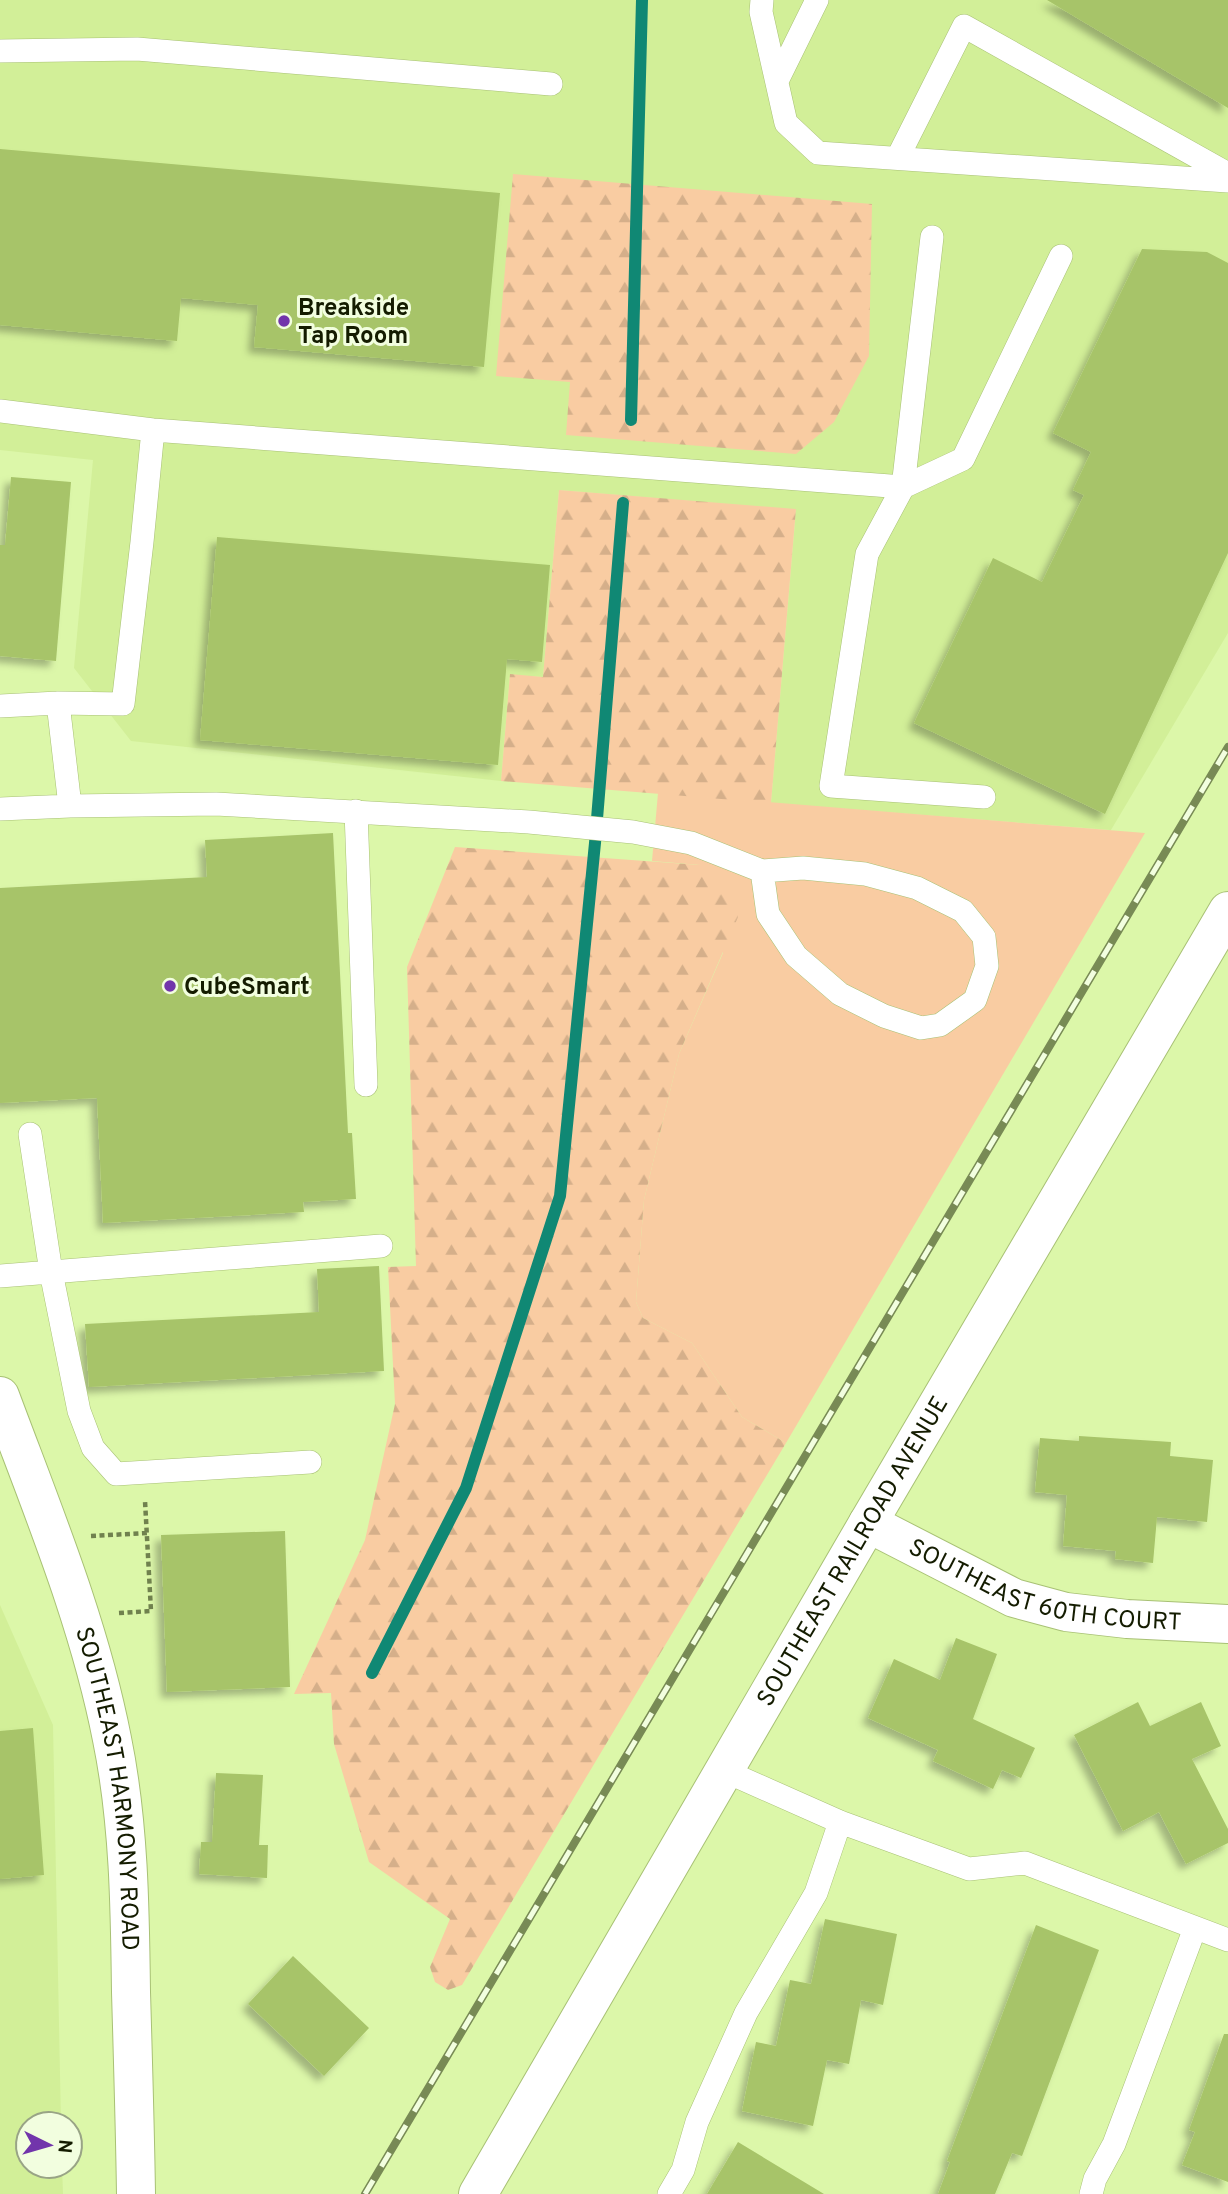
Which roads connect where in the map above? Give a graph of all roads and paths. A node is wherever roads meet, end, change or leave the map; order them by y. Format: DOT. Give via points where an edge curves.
graph roads {
  1 [pos="762,0"];
  2 [pos="817,0"];
  3 [pos="0,51"];
  4 [pos="777,81"];
  5 [pos="551,84"];
  6 [pos="898,157"];
  7 [pos="1228,174"];
  8 [pos="1228,181"];
  9 [pos="932,237"];
  10 [pos="1061,256"];
  11 [pos="0,411"];
  12 [pos="153,430"];
  13 [pos="903,487"];
  14 [pos="58,703"];
  15 [pos="0,706"];
  16 [pos="984,797"];
  17 [pos="69,806"];
  18 [pos="0,809"];
  19 [pos="356,811"];
  20 [pos="762,872"];
  21 [pos="1228,911"];
  22 [pos="366,1085"];
  23 [pos="30,1134"];
  24 [pos="380,1246"];
  25 [pos="51,1272"];
  26 [pos="0,1276"];
  27 [pos="0,1396"];
  28 [pos="310,1462"];
  29 [pos="143,1473"];
  30 [pos="868,1523"];
  31 [pos="146,1533"];
  32 [pos="90,1536"];
  33 [pos="114,1613"];
  34 [pos="1228,1624"];
  35 [pos="725,1770"];
  36 [pos="840,1822"];
  37 [pos="1195,1928"];
  38 [pos="1228,1940"];
  39 [pos="136,2194"];
  40 [pos="478,2194"];
  41 [pos="669,2194"];
  42 [pos="1091,2194"];
  1 -- 4 [label="lane"];
  2 -- 4 [label="lane"];
  3 -- 5 [label="lane" via="137,49"];
  4 -- 6 [label="lane" via="786,123 818,153"];
  6 -- 7 [label="lane" via="964,26"];
  6 -- 8 [label="lane"];
  9 -- 13 [label="lane"];
  10 -- 13 [label="lane" via="963,459"];
  11 -- 12 [label="lane"];
  12 -- 13 [label="lane"];
  12 -- 14 [label="lane" via="123,704"];
  13 -- 16 [label="lane" via="867,554 831,786"];
  14 -- 15 [label="lane"];
  14 -- 17 [label="lane"];
  17 -- 18 [label="lane"];
  17 -- 19 [label="lane" via="216,804"];
  19 -- 20 [label="lane" via="633,832 691,842"];
  19 -- 22 [label="lane"];
  20 -- 20 [label="lane" via="768,914 796,956 840,994 921,1028 940,1025 975,1000 987,966 984,937 963,911 917,888 865,874 803,868"];
  21 -- 30 [label="street, SOUTHEAST RAILROAD AVENUE"];
  23 -- 25 [label="lane"];
  24 -- 25 [label="lane"];
  25 -- 26 [label="lane"];
  25 -- 29 [label="lane" via="79,1411 93,1448 116,1474"];
  27 -- 39 [label="street, SOUTHEAST HARMONY ROAD" via="76,1604 113,1741 128,1863"];
  28 -- 29 [label="lane"];
  29 -- 31 [label="path"];
  30 -- 34 [label="street, SOUTHEAST 60TH COURT" via="1014,1598 1066,1612"];
  30 -- 35 [label="street, SOUTHEAST RAILROAD AVENUE"];
  31 -- 32 [label="path"];
  31 -- 33 [label="path" via="151,1611"];
  35 -- 36 [label="lane"];
  35 -- 40 [label="street, SOUTHEAST RAILROAD AVENUE"];
  36 -- 37 [label="lane" via="969,1869 1025,1863"];
  36 -- 41 [label="lane" via="816,1893 746,2013"];
  37 -- 38 [label="lane"];
  37 -- 42 [label="lane"];
}
